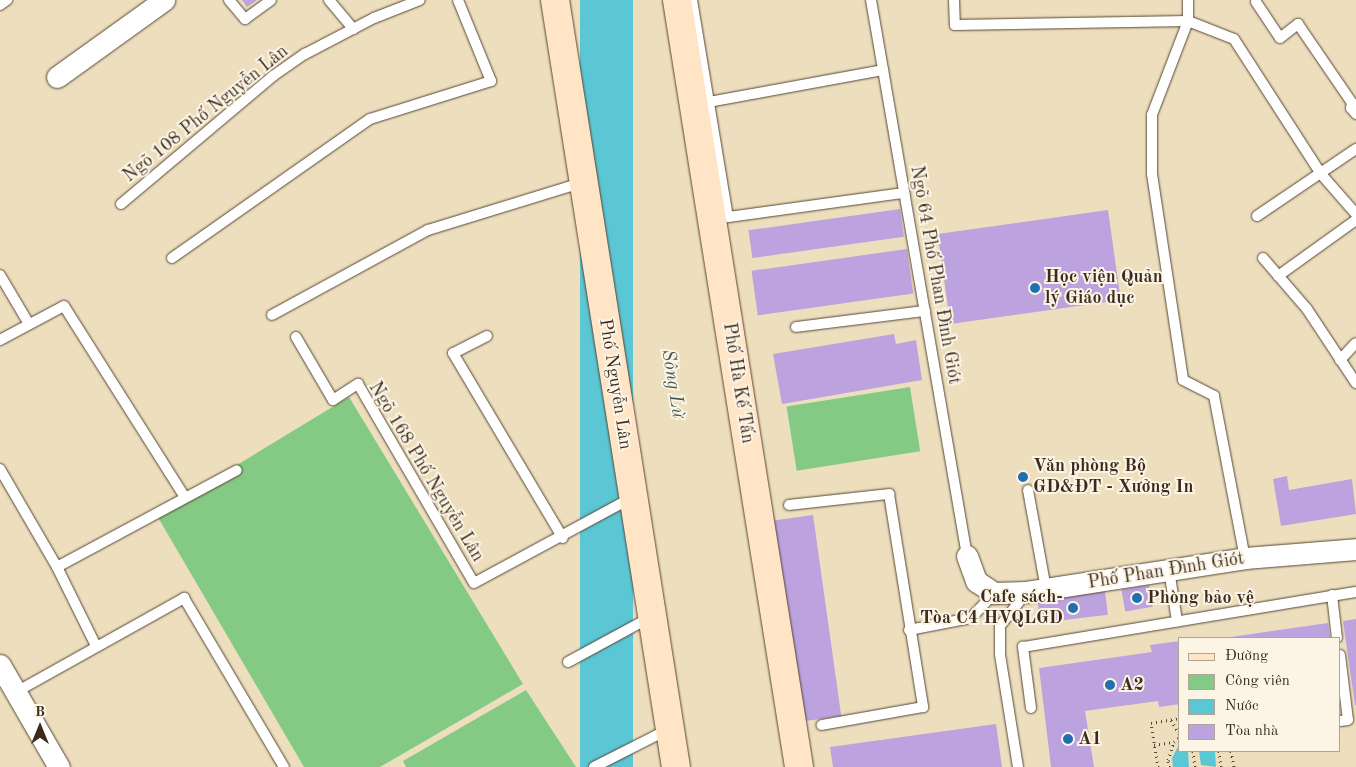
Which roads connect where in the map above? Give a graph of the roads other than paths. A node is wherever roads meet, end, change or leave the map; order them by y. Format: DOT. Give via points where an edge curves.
graph roads {
  1 [pos="7,0"];
  2 [pos="164,0"];
  3 [pos="229,0"];
  4 [pos="271,0"];
  5 [pos="329,0"];
  6 [pos="420,0"];
  7 [pos="458,0"];
  8 [pos="555,0"];
  9 [pos="677,0"];
  10 [pos="692,0"];
  11 [pos="871,0"];
  12 [pos="954,0"];
  13 [pos="1188,0"];
  14 [pos="1256,2"];
  15 [pos="0,5"];
  16 [pos="1188,21"];
  17 [pos="353,29"];
  18 [pos="883,70"];
  19 [pos="57,77"];
  20 [pos="709,102"];
  21 [pos="1356,114"];
  22 [pos="1356,149"];
  23 [pos="1321,174"];
  24 [pos="581,183"];
  25 [pos="904,193"];
  26 [pos="121,204"];
  27 [pos="1356,214"];
  28 [pos="1257,216"];
  29 [pos="1356,220"];
  30 [pos="172,258"];
  31 [pos="1263,258"];
  32 [pos="0,275"];
  33 [pos="1278,276"];
  34 [pos="925,311"];
  35 [pos="272,315"];
  36 [pos="29,324"];
  37 [pos="796,327"];
  38 [pos="487,336"];
  39 [pos="296,337"];
  40 [pos="0,340"];
  41 [pos="1356,343"];
  42 [pos="1340,360"];
  43 [pos="1356,383"];
  44 [pos="0,469"];
  45 [pos="237,470"];
  46 [pos="1028,490"];
  47 [pos="184,496"];
  48 [pos="632,498"];
  49 [pos="789,505"];
  50 [pos="563,538"];
  51 [pos="1356,549"];
  52 [pos="967,556"];
  53 [pos="1244,558"];
  54 [pos="57,567"];
  55 [pos="1169,570"];
  56 [pos="1036,591"];
  57 [pos="1356,592"];
  58 [pos="994,593"];
  59 [pos="1332,595"];
  60 [pos="652,617"];
  61 [pos="1177,621"];
  62 [pos="909,630"];
  63 [pos="1338,637"];
  64 [pos="96,646"];
  65 [pos="568,662"];
  66 [pos="1341,663"];
  67 [pos="0,665"];
  68 [pos="16,692"];
  69 [pos="1031,708"];
  70 [pos="1341,721"];
  71 [pos="822,725"];
  72 [pos="670,729"];
  73 [pos="59,767"];
  74 [pos="284,767"];
  75 [pos="594,767"];
  76 [pos="676,767"];
  77 [pos="799,767"];
  78 [pos="1018,767"];
  1 -- 15 [label="lane"];
  2 -- 19 [label="street"];
  3 -- 4 [label="lane" via="245,18"];
  5 -- 17 [label="lane"];
  6 -- 17 [label="lane, Ngõ 108 Phố Nguyễn Lân"];
  7 -- 30 [label="lane" via="491,81 370,119"];
  8 -- 24 [label="street, Phố Nguyễn Lân"];
  9 -- 77 [label="street, Phố Hà Kế Tấn"];
  10 -- 20 [label="lane"];
  11 -- 18 [label="lane, Ngõ 64 Phố Phan Đình Giót"];
  12 -- 16 [label="lane" via="955,25"];
  13 -- 16 [label="lane"];
  14 -- 21 [label="lane" via="1280,38 1298,24 1352,103 1351,108"];
  16 -- 23 [label="lane" via="1234,39"];
  16 -- 53 [label="lane" via="1152,116 1152,174 1183,380 1214,396"];
  17 -- 26 [label="lane, Ngõ 108 Phố Nguyễn Lân" via="273,76"];
  18 -- 20 [label="lane"];
  18 -- 25 [label="lane, Ngõ 64 Phố Phan Đình Giót"];
  20 -- 25 [label="lane" via="728,216"];
  22 -- 23 [label="lane"];
  23 -- 27 [label="lane"];
  23 -- 28 [label="lane"];
  24 -- 35 [label="lane" via="428,230"];
  24 -- 48 [label="street, Phố Nguyễn Lân"];
  25 -- 34 [label="lane, Ngõ 64 Phố Phan Đình Giót"];
  29 -- 33 [label="lane"];
  31 -- 33 [label="lane"];
  32 -- 36 [label="lane"];
  33 -- 42 [label="lane" via="1307,310"];
  34 -- 37 [label="lane"];
  34 -- 52 [label="lane, Ngõ 64 Phố Phan Đình Giót"];
  36 -- 40 [label="lane"];
  36 -- 47 [label="lane" via="64,306"];
  38 -- 50 [label="lane" via="453,354"];
  39 -- 50 [label="lane, Ngõ 168 Phố Nguyễn Lân" via="333,400 358,384 474,583"];
  41 -- 42 [label="lane"];
  42 -- 43 [label="lane"];
  44 -- 54 [label="lane"];
  45 -- 47 [label="lane"];
  46 -- 56 [label="lane"];
  47 -- 54 [label="lane"];
  48 -- 50 [label="lane, Ngõ 168 Phố Nguyễn Lân"];
  48 -- 60 [label="street, Phố Nguyễn Lân"];
  49 -- 62 [label="lane" via="889,494"];
  51 -- 53 [label="street, Phố Phan Đình Giót"];
  52 -- 58 [label="street" via="976,581"];
  53 -- 55 [label="street, Phố Phan Đình Giót"];
  54 -- 64 [label="lane"];
  55 -- 56 [label="street, Phố Phan Đình Giót"];
  55 -- 61 [label="lane"];
  56 -- 58 [label="street, Phố Phan Đình Giót"];
  56 -- 78 [label="lane" via="1000,626 1000,654"];
  57 -- 59 [label="lane"];
  58 -- 62 [label="lane" via="971,618"];
  59 -- 61 [label="lane"];
  59 -- 63 [label="lane"];
  60 -- 65 [label="lane"];
  60 -- 72 [label="street, Phố Nguyễn Lân"];
  61 -- 69 [label="lane" via="1023,647"];
  62 -- 71 [label="lane" via="923,707"];
  64 -- 68 [label="lane"];
  64 -- 74 [label="lane" via="184,598"];
  66 -- 70 [label="lane" via="1348,720"];
  67 -- 68 [label="street"];
  68 -- 73 [label="street"];
  72 -- 75 [label="lane"];
  72 -- 76 [label="street, Phố Nguyễn Lân"];
}
